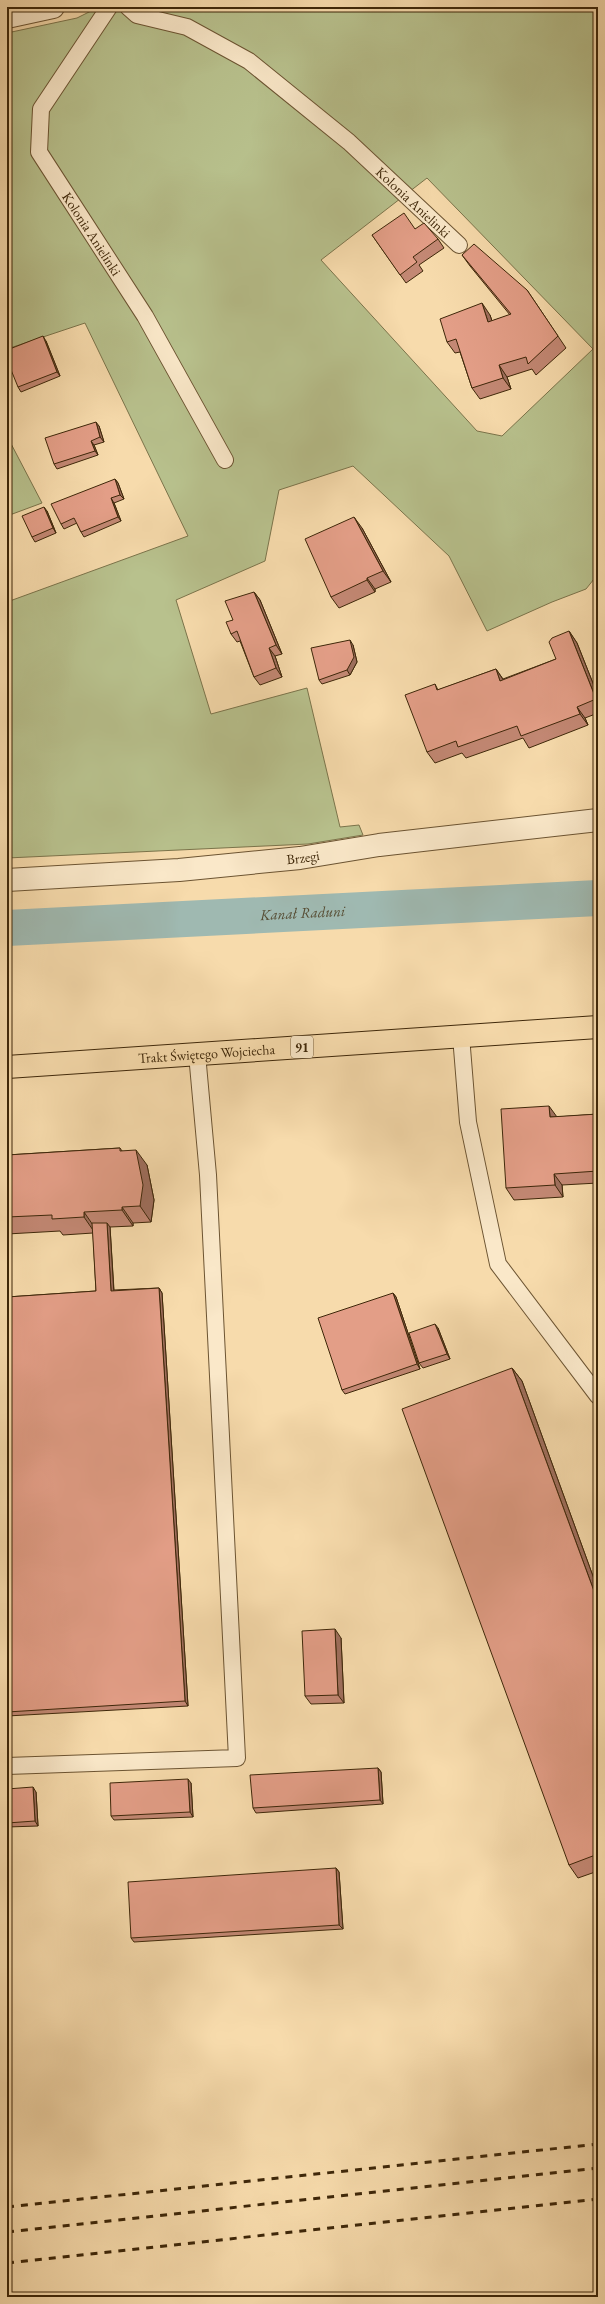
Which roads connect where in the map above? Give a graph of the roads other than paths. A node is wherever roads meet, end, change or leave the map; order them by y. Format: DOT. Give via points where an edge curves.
graph roads {
  1 [pos="53,7"];
  2 [pos="109,7"];
  3 [pos="128,7"];
  4 [pos="7,17"];
  5 [pos="459,245"];
  6 [pos="225,460"];
  7 [pos="598,820"];
  8 [pos="7,880"];
  9 [pos="598,1027"];
  10 [pos="461,1036"];
  11 [pos="197,1054"];
  12 [pos="7,1067"];
  13 [pos="598,1396"];
  14 [pos="7,1766"];
  1 -- 4 [label="street"];
  2 -- 6 [label="lane, Kolonia Anielinki" via="41,109 39,152 144,316"];
  3 -- 5 [label="lane, Kolonia Anielinki" via="137,15 187,27 249,61 349,142"];
  7 -- 8 [label="street, Brzegi" via="379,845 300,858 179,870"];
  9 -- 10 [label="main road, Trakt Świętego Wojciecha / 91"];
  10 -- 11 [label="main road, Trakt Świętego Wojciecha / 91"];
  10 -- 13 [label="lane" via="468,1122 498,1264"];
  11 -- 12 [label="main road, Trakt Świętego Wojciecha / 91"];
  11 -- 14 [label="lane" via="208,1175 237,1758"];
}
